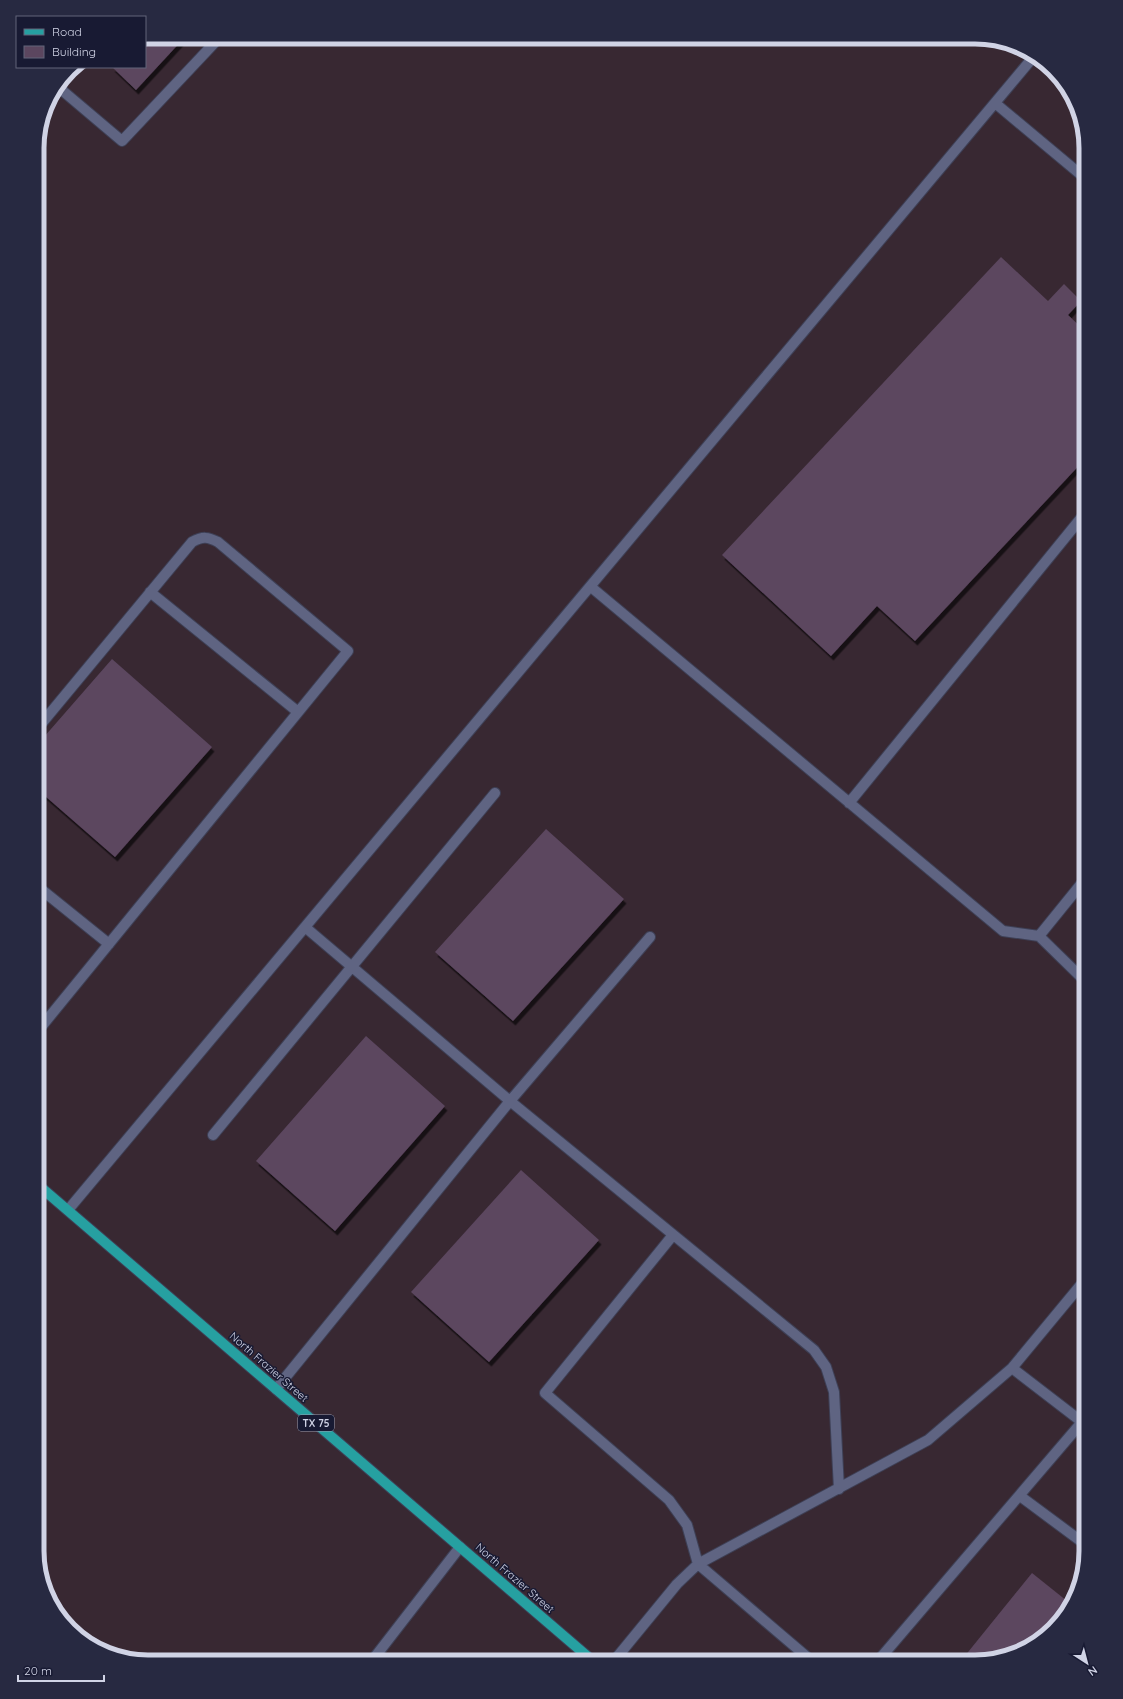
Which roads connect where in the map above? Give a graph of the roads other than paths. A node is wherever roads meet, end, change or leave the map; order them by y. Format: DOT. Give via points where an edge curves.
graph roads {
  1 [pos="213,44"];
  2 [pos="1031,60"];
  3 [pos="61,90"];
  4 [pos="996,103"];
  5 [pos="1079,174"];
  6 [pos="1079,521"];
  7 [pos="591,587"];
  8 [pos="150,592"];
  9 [pos="298,712"];
  10 [pos="44,721"];
  11 [pos="495,793"];
  12 [pos="849,803"];
  13 [pos="1079,887"];
  14 [pos="44,892"];
  15 [pos="305,927"];
  16 [pos="1039,936"];
  17 [pos="650,937"];
  18 [pos="109,944"];
  19 [pos="351,966"];
  20 [pos="1079,975"];
  21 [pos="44,1023"];
  22 [pos="510,1101"];
  23 [pos="213,1134"];
  24 [pos="44,1190"];
  25 [pos="68,1210"];
  26 [pos="673,1234"];
  27 [pos="1079,1287"];
  28 [pos="1012,1368"];
  29 [pos="276,1390"];
  30 [pos="1079,1419"];
  31 [pos="1079,1429"];
  32 [pos="839,1489"];
  33 [pos="1020,1496"];
  34 [pos="1079,1541"];
  35 [pos="460,1547"];
  36 [pos="698,1564"];
  37 [pos="376,1655"];
  38 [pos="586,1655"];
  39 [pos="619,1655"];
  40 [pos="806,1655"];
  41 [pos="883,1655"];
  1 -- 3 [label="lane" via="122,141"];
  2 -- 4 [label="lane"];
  4 -- 5 [label="lane"];
  4 -- 7 [label="lane"];
  6 -- 12 [label="lane"];
  7 -- 12 [label="lane"];
  7 -- 15 [label="lane"];
  8 -- 9 [label="lane"];
  8 -- 9 [label="lane" via="192,542 201,537 208,537 218,542 348,651"];
  8 -- 10 [label="lane"];
  9 -- 18 [label="lane"];
  11 -- 19 [label="lane"];
  12 -- 16 [label="lane" via="1003,931"];
  13 -- 16 [label="lane"];
  14 -- 18 [label="lane"];
  15 -- 19 [label="lane"];
  15 -- 25 [label="lane"];
  16 -- 20 [label="lane"];
  17 -- 22 [label="lane"];
  18 -- 21 [label="lane"];
  19 -- 22 [label="lane"];
  19 -- 23 [label="lane"];
  22 -- 26 [label="lane"];
  22 -- 29 [label="lane"];
  24 -- 25 [label="main road, North Frazier Street / TX 75"];
  25 -- 29 [label="main road, North Frazier Street / TX 75"];
  26 -- 32 [label="lane" via="814,1350 826,1367 834,1392"];
  26 -- 36 [label="lane" via="545,1393 669,1500 687,1525"];
  27 -- 28 [label="lane"];
  28 -- 30 [label="lane"];
  28 -- 32 [label="lane" via="928,1440"];
  29 -- 35 [label="main road, North Frazier Street / TX 75"];
  31 -- 33 [label="lane"];
  32 -- 36 [label="lane"];
  33 -- 34 [label="lane"];
  33 -- 41 [label="lane"];
  35 -- 37 [label="lane"];
  35 -- 38 [label="main road, North Frazier Street / TX 75"];
  36 -- 39 [label="lane" via="677,1584"];
  36 -- 40 [label="lane"];
}
